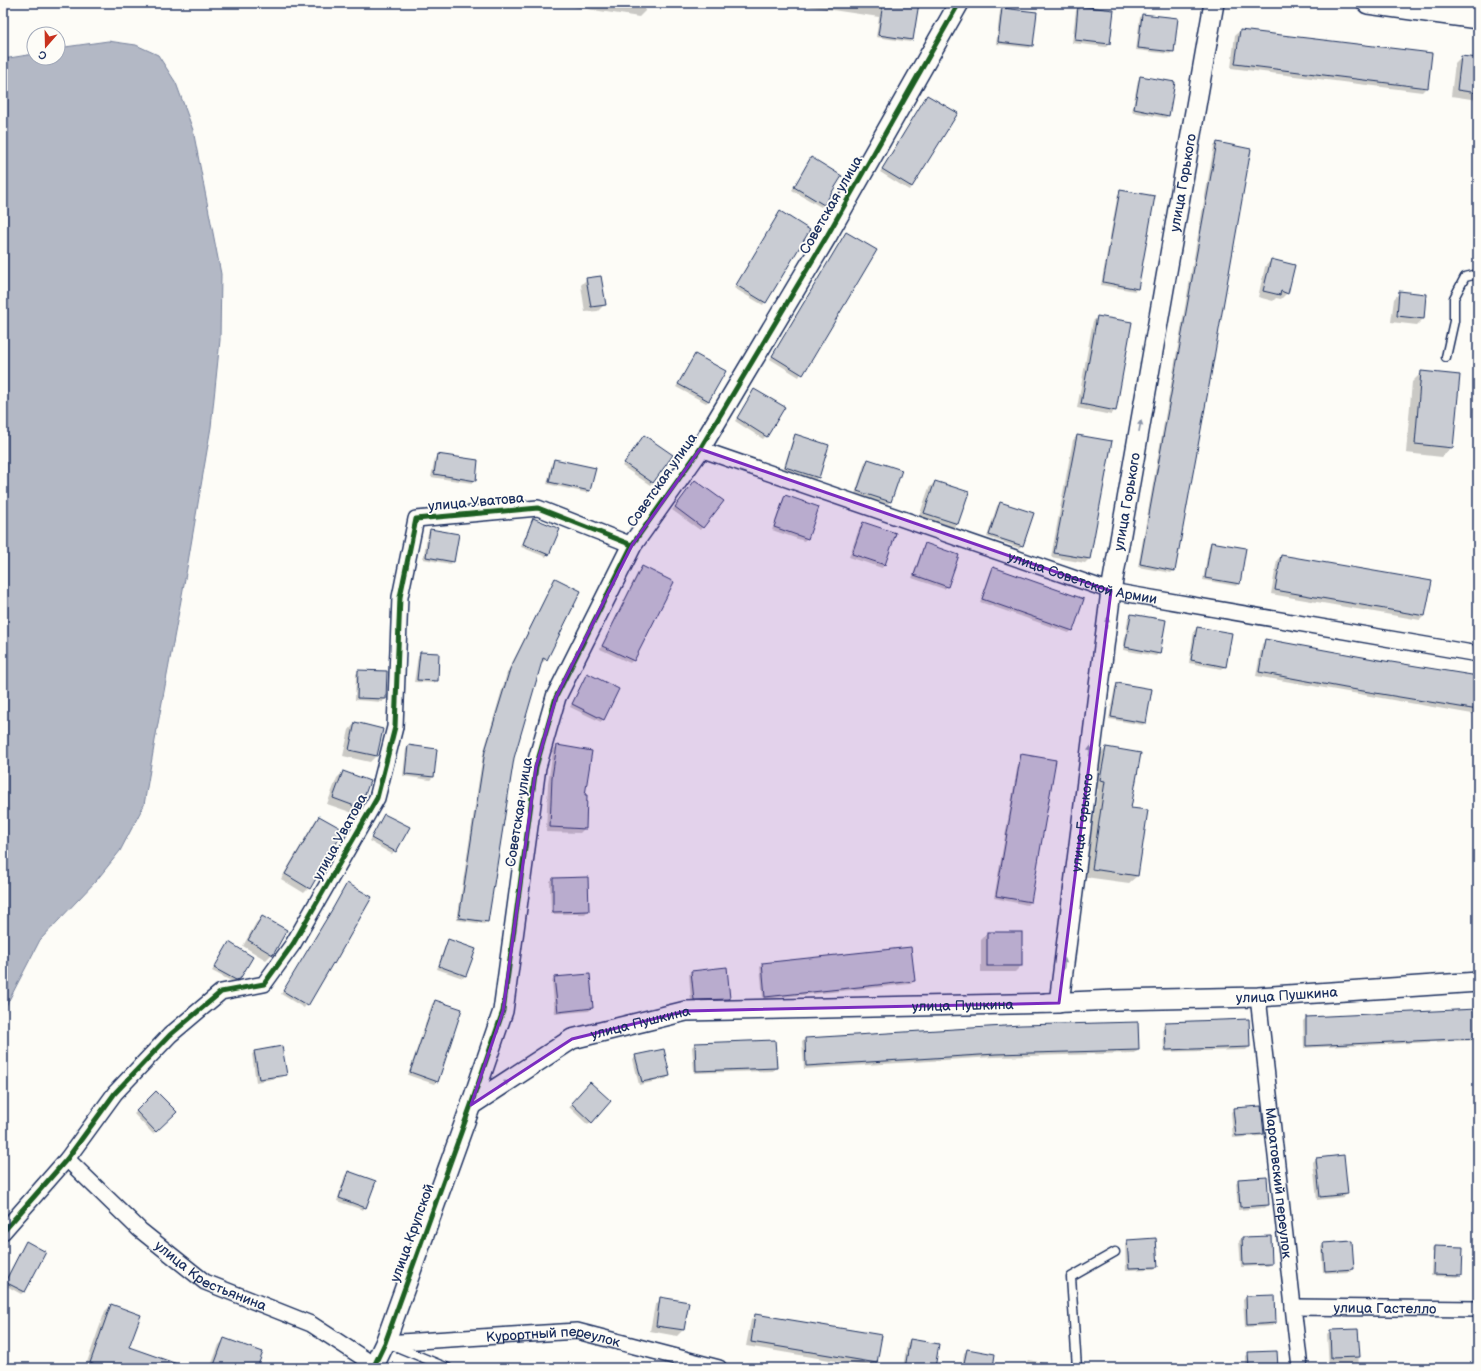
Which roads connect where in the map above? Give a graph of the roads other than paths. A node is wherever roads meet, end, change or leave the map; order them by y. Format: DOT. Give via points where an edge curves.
graph roads {
  1 [pos="959,3"];
  2 [pos="1214,3"];
  3 [pos="1368,3"];
  4 [pos="1478,18"];
  5 [pos="1478,274"];
  6 [pos="1446,357"];
  7 [pos="700,449"];
  8 [pos="632,545"];
  9 [pos="1111,591"];
  10 [pos="1478,654"];
  11 [pos="1478,982"];
  12 [pos="1258,997"];
  13 [pos="1059,1003"];
  14 [pos="471,1105"];
  15 [pos="67,1159"];
  16 [pos="3,1232"];
  17 [pos="1115,1252"];
  18 [pos="1293,1307"];
  19 [pos="1478,1309"];
  20 [pos="385,1343"];
  21 [pos="373,1367"];
  22 [pos="448,1368"];
  23 [pos="718,1368"];
  24 [pos="1077,1368"];
  25 [pos="1300,1368"];
  1 -- 7 [label="street, Советская улица" via="827,236"];
  9 -- 2 [label="street, улица Горького, one-way"];
  3 -- 4 [label="main road"];
  5 -- 6 [label="lane" via="1466,277 1454,298 1454,321"];
  7 -- 8 [label="street, Советская улица"];
  7 -- 9 [label="street, улица Советской Армии"];
  8 -- 14 [label="street, Советская улица" via="556,697 535,774 503,1011"];
  8 -- 15 [label="street, улица Уватова" via="538,508 416,520 400,597 395,727 377,798 293,944 264,984 221,992 170,1034 115,1093"];
  9 -- 10 [label="street, улица Советской Армии"];
  13 -- 9 [label="street, улица Горького, one-way"];
  11 -- 12 [label="street, улица Пушкина"];
  12 -- 13 [label="street, улица Пушкина"];
  12 -- 18 [label="street, Маратовский переулок"];
  14 -- 13 [label="street, улица Пушкина, one-way" via="572,1039 686,1011"];
  14 -- 20 [label="street, улица Крупской"];
  15 -- 16 [label="street"];
  15 -- 21 [label="street, улица Крестьянина" via="140,1230 205,1282 311,1324"];
  17 -- 24 [label="lane" via="1071,1277"];
  18 -- 19 [label="street, улица Гастелло"];
  18 -- 25 [label="street, Маратовский переулок"];
  20 -- 21 [label="street, улица Крупской"];
  20 -- 22 [label="lane"];
  20 -- 23 [label="street, Курортный переулок" via="577,1331"];
}
